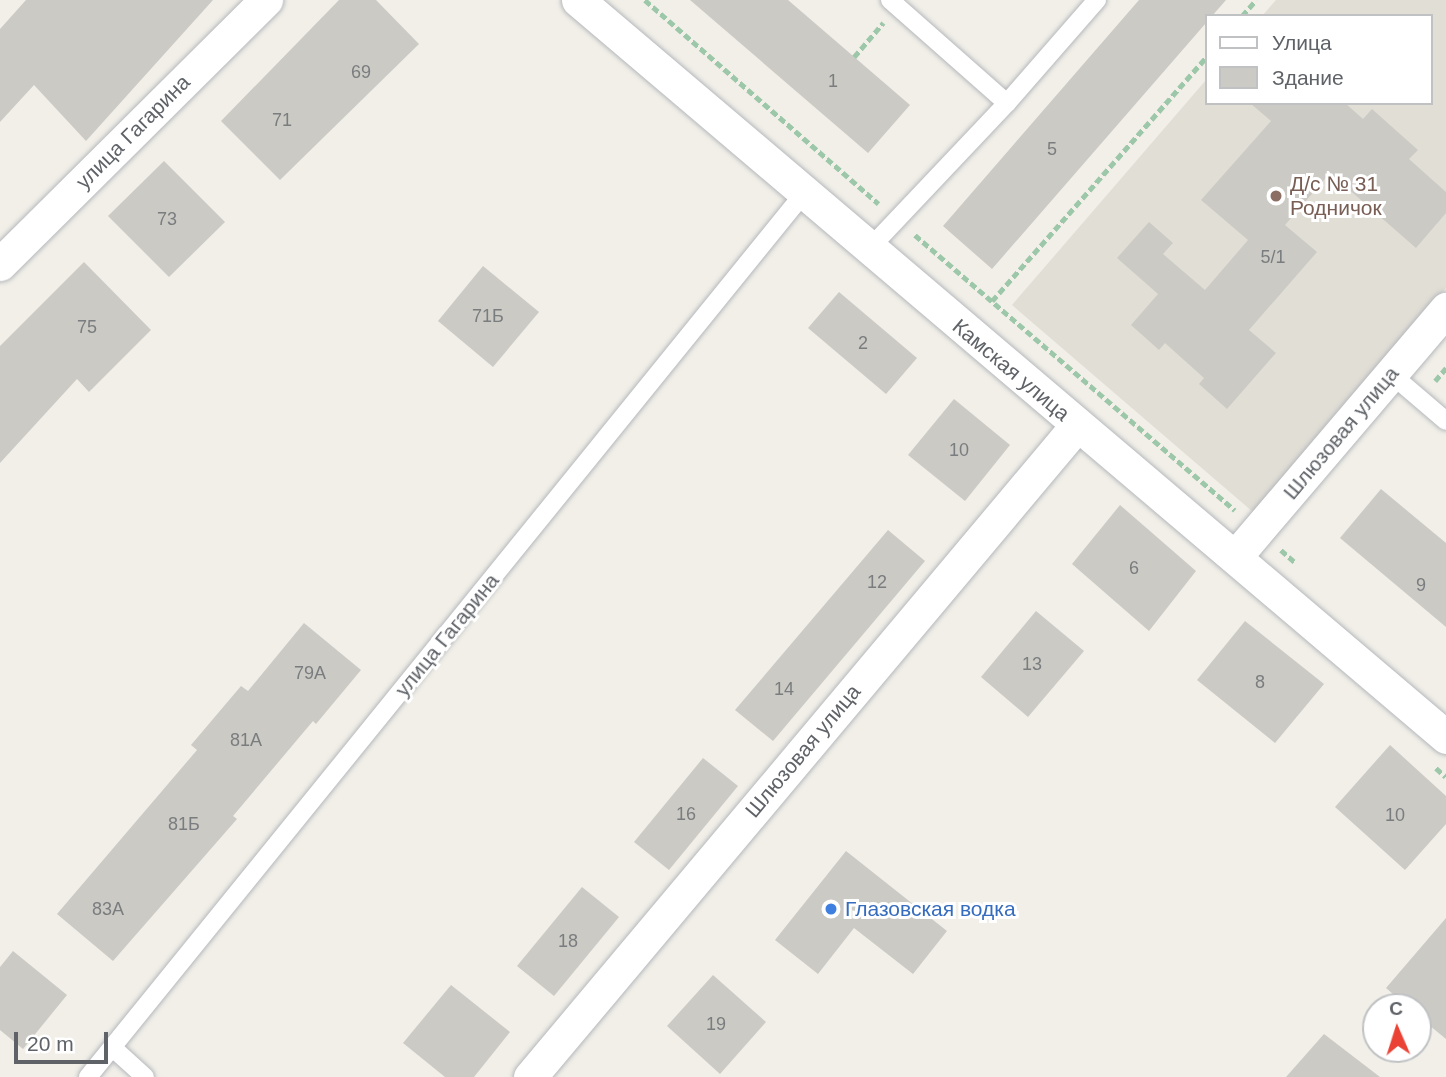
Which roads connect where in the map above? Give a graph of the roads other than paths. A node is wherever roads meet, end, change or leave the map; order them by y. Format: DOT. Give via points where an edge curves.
graph roads {
  1 [pos="266,0"];
  2 [pos="578,0"];
  3 [pos="1097,0"];
  4 [pos="894,3"];
  5 [pos="1007,103"];
  6 [pos="805,192"];
  7 [pos="869,249"];
  8 [pos="0,264"];
  9 [pos="1446,309"];
  10 [pos="1391,374"];
  11 [pos="1446,421"];
  12 [pos="1077,425"];
  13 [pos="1235,557"];
  14 [pos="1446,737"];
  15 [pos="113,1048"];
  16 [pos="88,1077"];
  17 [pos="145,1077"];
  18 [pos="530,1077"];
  1 -- 8 [label="street, улица Гагарина"];
  2 -- 6 [label="street, Камская улица"];
  3 -- 5 [label="lane"];
  4 -- 5 [label="lane"];
  5 -- 7 [label="lane"];
  6 -- 7 [label="street, Камская улица"];
  6 -- 15 [label="lane, улица Гагарина"];
  7 -- 12 [label="street, Камская улица"];
  9 -- 10 [label="street, Шлюзовая улица"];
  10 -- 11 [label="lane"];
  10 -- 13 [label="street, Шлюзовая улица"];
  12 -- 13 [label="street, Камская улица"];
  12 -- 18 [label="street, Шлюзовая улица"];
  13 -- 14 [label="street, Камская улица"];
  15 -- 16 [label="lane, улица Гагарина"];
  15 -- 17 [label="lane"];
}
